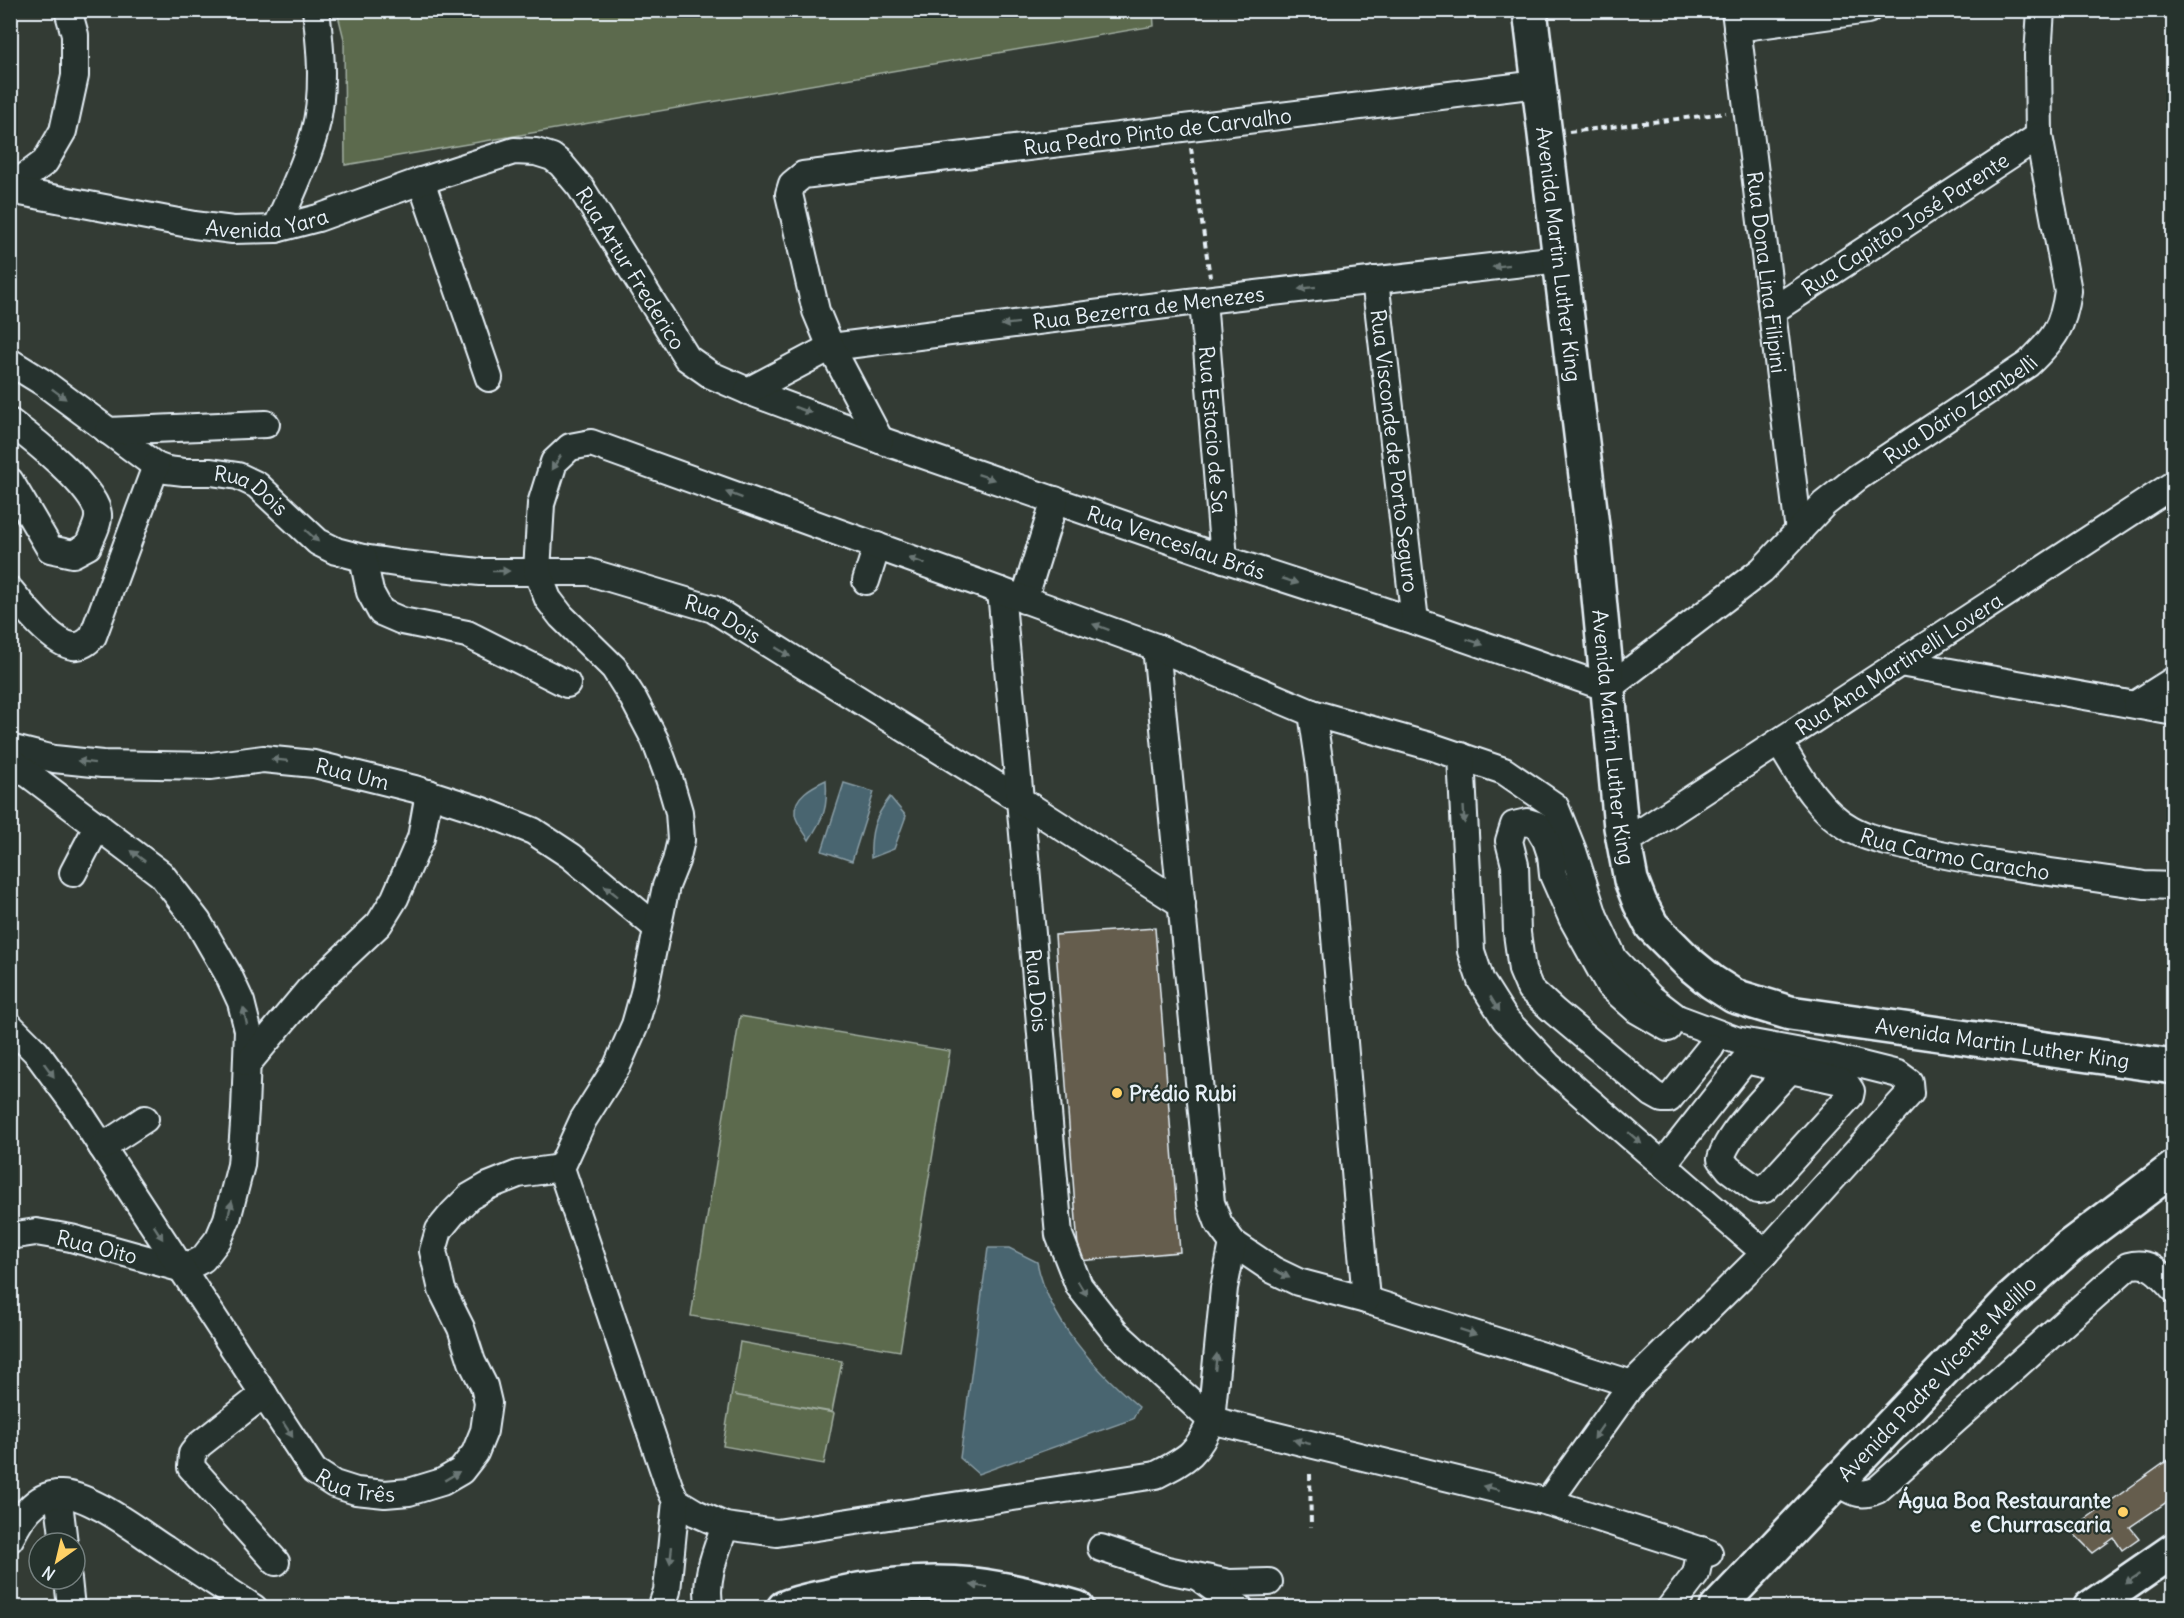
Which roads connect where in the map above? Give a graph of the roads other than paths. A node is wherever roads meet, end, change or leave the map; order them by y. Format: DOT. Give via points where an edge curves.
graph roads {
  1 [pos="68,10"];
  2 [pos="316,10"];
  3 [pos="1530,10"];
  4 [pos="1869,10"];
  5 [pos="2041,10"];
  6 [pos="1736,19"];
  7 [pos="1538,84"];
  8 [pos="2039,136"];
  9 [pos="514,151"];
  10 [pos="421,181"];
  11 [pos="10,189"];
  12 [pos="276,229"];
  13 [pos="1559,259"];
  14 [pos="1375,280"];
  15 [pos="1208,299"];
  16 [pos="1772,311"];
  17 [pos="831,347"];
  18 [pos="10,362"];
  19 [pos="489,378"];
  20 [pos="748,390"];
  21 [pos="10,422"];
  22 [pos="266,424"];
  23 [pos="108,431"];
  24 [pos="880,440"];
  25 [pos="156,466"];
  26 [pos="10,481"];
  27 [pos="2174,484"];
  28 [pos="1055,500"];
  29 [pos="1799,532"];
  30 [pos="877,546"];
  31 [pos="363,558"];
  32 [pos="1224,559"];
  33 [pos="537,571"];
  34 [pos="866,581"];
  35 [pos="10,590"];
  36 [pos="1012,596"];
  37 [pos="1415,621"];
  38 [pos="1156,647"];
  39 [pos="1900,663"];
  40 [pos="2174,680"];
  41 [pos="567,684"];
  42 [pos="1608,688"];
  43 [pos="2136,704"];
  44 [pos="2174,712"];
  45 [pos="1312,713"];
  46 [pos="1779,742"];
  47 [pos="10,748"];
  48 [pos="1461,756"];
  49 [pos="10,760"];
  50 [pos="429,793"];
  51 [pos="1020,800"];
  52 [pos="98,825"];
  53 [pos="1624,843"];
  54 [pos="73,873"];
  55 [pos="2174,886"];
  56 [pos="1182,904"];
  57 [pos="657,928"];
  58 [pos="10,1026"];
  59 [pos="1711,1047"];
  60 [pos="1745,1060"];
  61 [pos="248,1063"];
  62 [pos="1790,1070"];
  63 [pos="2168,1071"];
  64 [pos="145,1119"];
  65 [pos="102,1147"];
  66 [pos="1664,1163"];
  67 [pos="561,1168"];
  68 [pos="2174,1168"];
  69 [pos="10,1236"];
  70 [pos="1233,1243"];
  71 [pos="1765,1252"];
  72 [pos="183,1269"];
  73 [pos="2174,1288"];
  74 [pos="1366,1300"];
  75 [pos="1632,1384"];
  76 [pos="264,1394"];
  77 [pos="1211,1420"];
  78 [pos="1837,1482"];
  79 [pos="58,1494"];
  80 [pos="676,1501"];
  81 [pos="1548,1502"];
  82 [pos="725,1526"];
  83 [pos="63,1531"];
  84 [pos="10,1539"];
  85 [pos="1101,1548"];
  86 [pos="2174,1550"];
  87 [pos="276,1562"];
  88 [pos="1198,1576"];
  89 [pos="1269,1582"];
  90 [pos="69,1591"];
  91 [pos="71,1608"];
  92 [pos="254,1608"];
  93 [pos="661,1608"];
  94 [pos="710,1608"];
  95 [pos="784,1608"];
  96 [pos="1077,1608"];
  97 [pos="1240,1608"];
  98 [pos="1670,1608"];
  99 [pos="1717,1608"];
  100 [pos="2090,1608"];
  1 -- 11 [label="street" via="75,35 75,76 63,131 45,162"];
  2 -- 12 [label="street" via="322,75 314,133"];
  3 -- 7 [label="main road, Avenida Martin Luther King"];
  4 -- 6 [label="street"];
  5 -- 8 [label="street, Rua Dário Zambelli"];
  6 -- 16 [label="street, Rua Dona Lina Filipini"];
  7 -- 13 [label="main road, Avenida Martin Luther King"];
  7 -- 17 [label="street, Rua Pedro Pinto de Carvalho" via="803,175 792,184 789,194 816,311"];
  8 -- 16 [label="street, Rua Capitão José Parente"];
  8 -- 29 [label="street, Rua Dário Zambelli" via="2068,291 2066,312 2058,331 2028,364 1858,477 1824,504"];
  9 -- 10 [label="street, Avenida Yara"];
  9 -- 20 [label="street, Rua Artur Frederico" via="536,152 561,164 581,189 687,358 711,375"];
  10 -- 12 [label="street, Avenida Yara"];
  10 -- 19 [label="street"];
  11 -- 12 [label="street, Avenida Yara" via="195,225 233,230"];
  13 -- 14 [label="street, Rua Bezerra de Menezes, one-way"];
  13 -- 42 [label="main road, Avenida Martin Luther King"];
  14 -- 15 [label="street, Rua Bezerra de Menezes, one-way"];
  14 -- 37 [label="street, Rua Visconde de Porto Seguro"];
  15 -- 17 [label="street, Rua Bezerra de Menezes, one-way"];
  15 -- 32 [label="street, Rua Estacio de Sa"];
  16 -- 29 [label="street, Rua Dona Lina Filipini"];
  17 -- 20 [label="street, Rua Bezerra de Menezes"];
  17 -- 24 [label="street"];
  18 -- 23 [label="street, Rua Dois, one-way"];
  20 -- 24 [label="street, Rua Venceslau Brás, one-way"];
  21 -- 26 [label="street" via="52,454 95,502 99,516 88,546 73,554 50,549"];
  22 -- 23 [label="street"];
  23 -- 25 [label="street, Rua Dois"];
  24 -- 28 [label="street, Rua Venceslau Brás, one-way"];
  25 -- 31 [label="street, Rua Dois, one-way" via="238,476 257,485 318,542"];
  25 -- 35 [label="street" via="93,636 86,643 74,647 63,643 32,618"];
  27 -- 39 [label="street, Rua Ana Martinelli Lovera"];
  28 -- 32 [label="street, Rua Venceslau Brás"];
  28 -- 36 [label="street"];
  29 -- 42 [label="street, Rua Dário Zambelli" via="1762,570"];
  30 -- 33 [label="street, one-way" via="591,443 570,447 554,462 541,504"];
  30 -- 34 [label="street"];
  36 -- 30 [label="street, one-way"];
  31 -- 33 [label="street, Rua Dois, one-way" via="480,572"];
  31 -- 41 [label="street" via="370,592 381,612 402,621 467,634"];
  32 -- 37 [label="street, Rua Venceslau Brás, one-way"];
  33 -- 51 [label="street, Rua Dois, one-way" via="589,572 713,609"];
  33 -- 57 [label="street" via="548,599 561,616 614,668 655,740 669,778 679,812 681,840"];
  38 -- 36 [label="street, one-way"];
  36 -- 51 [label="street"];
  37 -- 42 [label="street, Rua Venceslau Brás, one-way"];
  38 -- 45 [label="street"];
  38 -- 56 [label="street"];
  39 -- 43 [label="street"];
  39 -- 46 [label="street, Rua Ana Martinelli Lovera"];
  40 -- 43 [label="street"];
  42 -- 53 [label="main road, Avenida Martin Luther King"];
  43 -- 44 [label="street"];
  45 -- 48 [label="street"];
  45 -- 74 [label="street" via="1321,773"];
  46 -- 53 [label="street, Rua Ana Martinelli Lovera"];
  46 -- 55 [label="street, Rua Carmo Caracho" via="1805,784 1832,815 1852,830 1879,840 1962,860"];
  50 -- 47 [label="street, Rua Um, one-way" via="314,764 263,759 211,766 102,764 54,759"];
  48 -- 66 [label="street, one-way" via="1471,951 1481,981 1505,1019 1548,1065"];
  48 -- 71 [label="street" via="1504,771 1555,806 1594,916 1614,959 1651,998 1677,1018 1736,1040 1845,1061 1898,1074 1909,1082 1910,1093"];
  49 -- 52 [label="street"];
  57 -- 50 [label="street, Rua Um, one-way" via="571,856 533,831"];
  50 -- 61 [label="street" via="421,838 379,924 308,991"];
  51 -- 56 [label="street"];
  51 -- 77 [label="street, Rua Dois, one-way" via="1059,1235 1079,1286 1115,1332"];
  52 -- 54 [label="street"];
  61 -- 52 [label="street, one-way" via="248,1030 241,1002 198,922 161,874"];
  53 -- 63 [label="main road, Avenida Martin Luther King" via="1631,880 1652,926 1690,964 1734,996 1790,1012"];
  56 -- 70 [label="street" via="1210,1203"];
  57 -- 67 [label="street" via="635,1024 617,1066 583,1120"];
  58 -- 65 [label="street, Rua Três, one-way" via="36,1052"];
  59 -- 59 [label="street" via="1669,1099 1662,1099 1530,989 1522,970 1516,933 1515,865 1509,842 1514,825 1537,825 1546,840 1553,875 1609,985 1637,1010 1690,1040"];
  59 -- 60 [label="street"];
  60 -- 62 [label="street"];
  60 -- 66 [label="street"];
  72 -- 61 [label="street, one-way" via="203,1259 227,1219 241,1165"];
  62 -- 62 [label="street" via="1841,1081 1851,1091 1850,1096 1765,1189 1757,1190 1721,1158 1737,1130"];
  64 -- 65 [label="street"];
  65 -- 72 [label="street, Rua Três, one-way"];
  66 -- 71 [label="street"];
  76 -- 67 [label="street, Rua Três, one-way" via="314,1471 334,1485 385,1494 409,1492 461,1472 484,1431 488,1403 461,1328 442,1290 433,1251 440,1230 470,1197 518,1174"];
  67 -- 80 [label="street"];
  68 -- 78 [label="main road, Avenida Padre Vicente Melillo" via="2069,1247 2010,1300"];
  69 -- 72 [label="street, Rua Oito" via="36,1233 71,1238"];
  70 -- 74 [label="street, one-way" via="1298,1282"];
  77 -- 70 [label="street, one-way" via="1224,1288"];
  71 -- 75 [label="street"];
  72 -- 76 [label="street, Rua Três"];
  73 -- 78 [label="street" via="2156,1270 2140,1263 2128,1266 1877,1490 1857,1493"];
  74 -- 75 [label="street, one-way"];
  75 -- 81 [label="street, one-way"];
  76 -- 87 [label="street" via="199,1444 192,1454 191,1467"];
  81 -- 77 [label="street, one-way"];
  77 -- 82 [label="street" via="1204,1439 1188,1459 1156,1475 777,1533"];
  78 -- 99 [label="main road, Avenida Padre Vicente Melillo"];
  79 -- 83 [label="street"];
  79 -- 84 [label="street" via="35,1503"];
  79 -- 92 [label="street" via="105,1510"];
  80 -- 82 [label="street"];
  80 -- 93 [label="street, one-way" via="667,1590"];
  81 -- 98 [label="street" via="1705,1552 1696,1574"];
  82 -- 94 [label="street" via="708,1587"];
  85 -- 88 [label="street"];
  86 -- 100 [label="main road, one-way"];
  88 -- 89 [label="street" via="1229,1583"];
  88 -- 97 [label="street"];
  90 -- 91 [label="street"];
  96 -- 95 [label="main road, one-way" via="1034,1596 948,1584 855,1590"];
}
